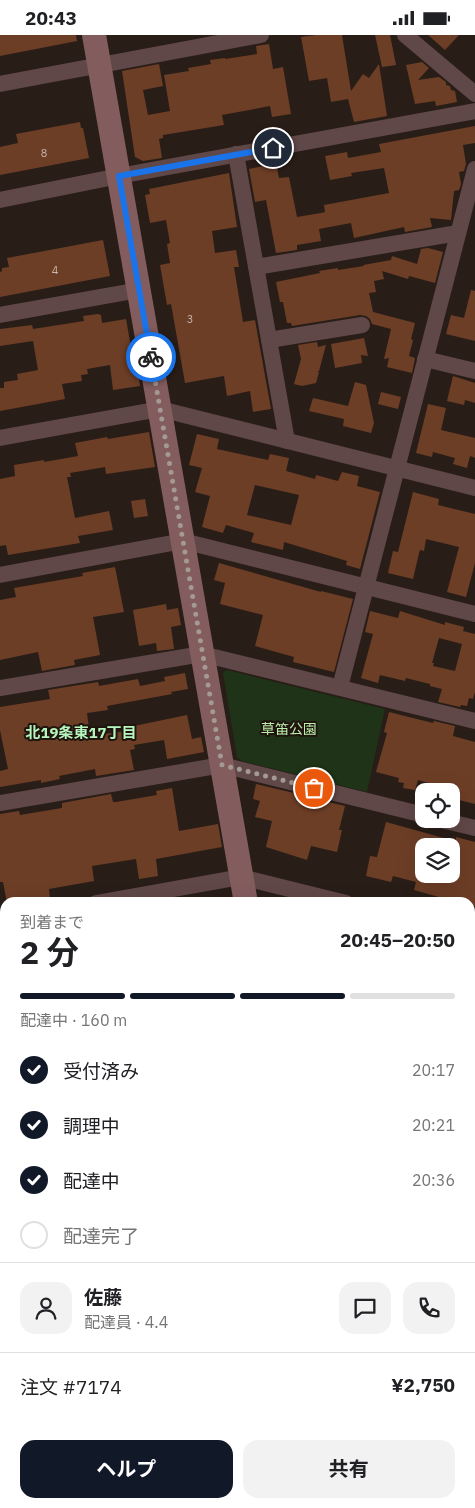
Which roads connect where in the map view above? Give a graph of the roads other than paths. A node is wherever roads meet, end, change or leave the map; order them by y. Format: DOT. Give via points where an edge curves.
graph roads {
  1 [pos="94,35"];
  2 [pos="261,35"];
  3 [pos="405,35"];
  4 [pos="100,64"];
  5 [pos="0,83"];
  6 [pos="475,94"];
  7 [pos="475,111"];
  8 [pos="236,154"];
  9 [pos="475,169"];
  10 [pos="119,176"];
  11 [pos="0,200"];
  12 [pos="458,233"];
  13 [pos="256,267"];
  14 [pos="139,290"];
  15 [pos="0,315"];
  16 [pos="362,325"];
  17 [pos="269,340"];
  18 [pos="425,359"];
  19 [pos="475,371"];
  20 [pos="160,409"];
  21 [pos="0,438"];
  22 [pos="286,441"];
  23 [pos="397,468"];
  24 [pos="475,488"];
  25 [pos="183,541"];
  26 [pos="0,575"];
  27 [pos="367,586"];
  28 [pos="475,614"];
  29 [pos="202,654"];
  30 [pos="340,687"];
  31 [pos="0,688"];
  32 [pos="475,721"];
  33 [pos="222,765"];
  34 [pos="0,803"];
  35 [pos="415,813"];
  36 [pos="460,824"];
  37 [pos="475,828"];
  38 [pos="241,877"];
  39 [pos="129,897"];
  40 [pos="245,897"];
  41 [pos="322,897"];
  1 -- 4 [label="street"];
  2 -- 4 [label="street"];
  3 -- 6 [label="street"];
  4 -- 5 [label="street"];
  4 -- 10 [label="street"];
  7 -- 8 [label="street"];
  8 -- 10 [label="street"];
  8 -- 13 [label="street"];
  9 -- 12 [label="street"];
  10 -- 11 [label="street"];
  10 -- 14 [label="street"];
  12 -- 13 [label="street"];
  12 -- 18 [label="street"];
  13 -- 17 [label="street"];
  14 -- 15 [label="street"];
  14 -- 20 [label="street"];
  16 -- 17 [label="street"];
  17 -- 22 [label="street"];
  18 -- 19 [label="street"];
  18 -- 23 [label="street"];
  20 -- 21 [label="street"];
  20 -- 22 [label="street"];
  20 -- 25 [label="street"];
  22 -- 23 [label="street"];
  23 -- 24 [label="street"];
  23 -- 27 [label="street"];
  25 -- 26 [label="street"];
  25 -- 27 [label="street"];
  25 -- 29 [label="street"];
  27 -- 28 [label="street"];
  27 -- 30 [label="street"];
  29 -- 30 [label="street"];
  29 -- 31 [label="street"];
  29 -- 33 [label="street"];
  30 -- 32 [label="street"];
  33 -- 34 [label="street"];
  33 -- 35 [label="street"];
  33 -- 38 [label="street"];
  36 -- 37 [label="street"];
  38 -- 39 [label="street"];
  38 -- 40 [label="street"];
  38 -- 41 [label="street"];
}
